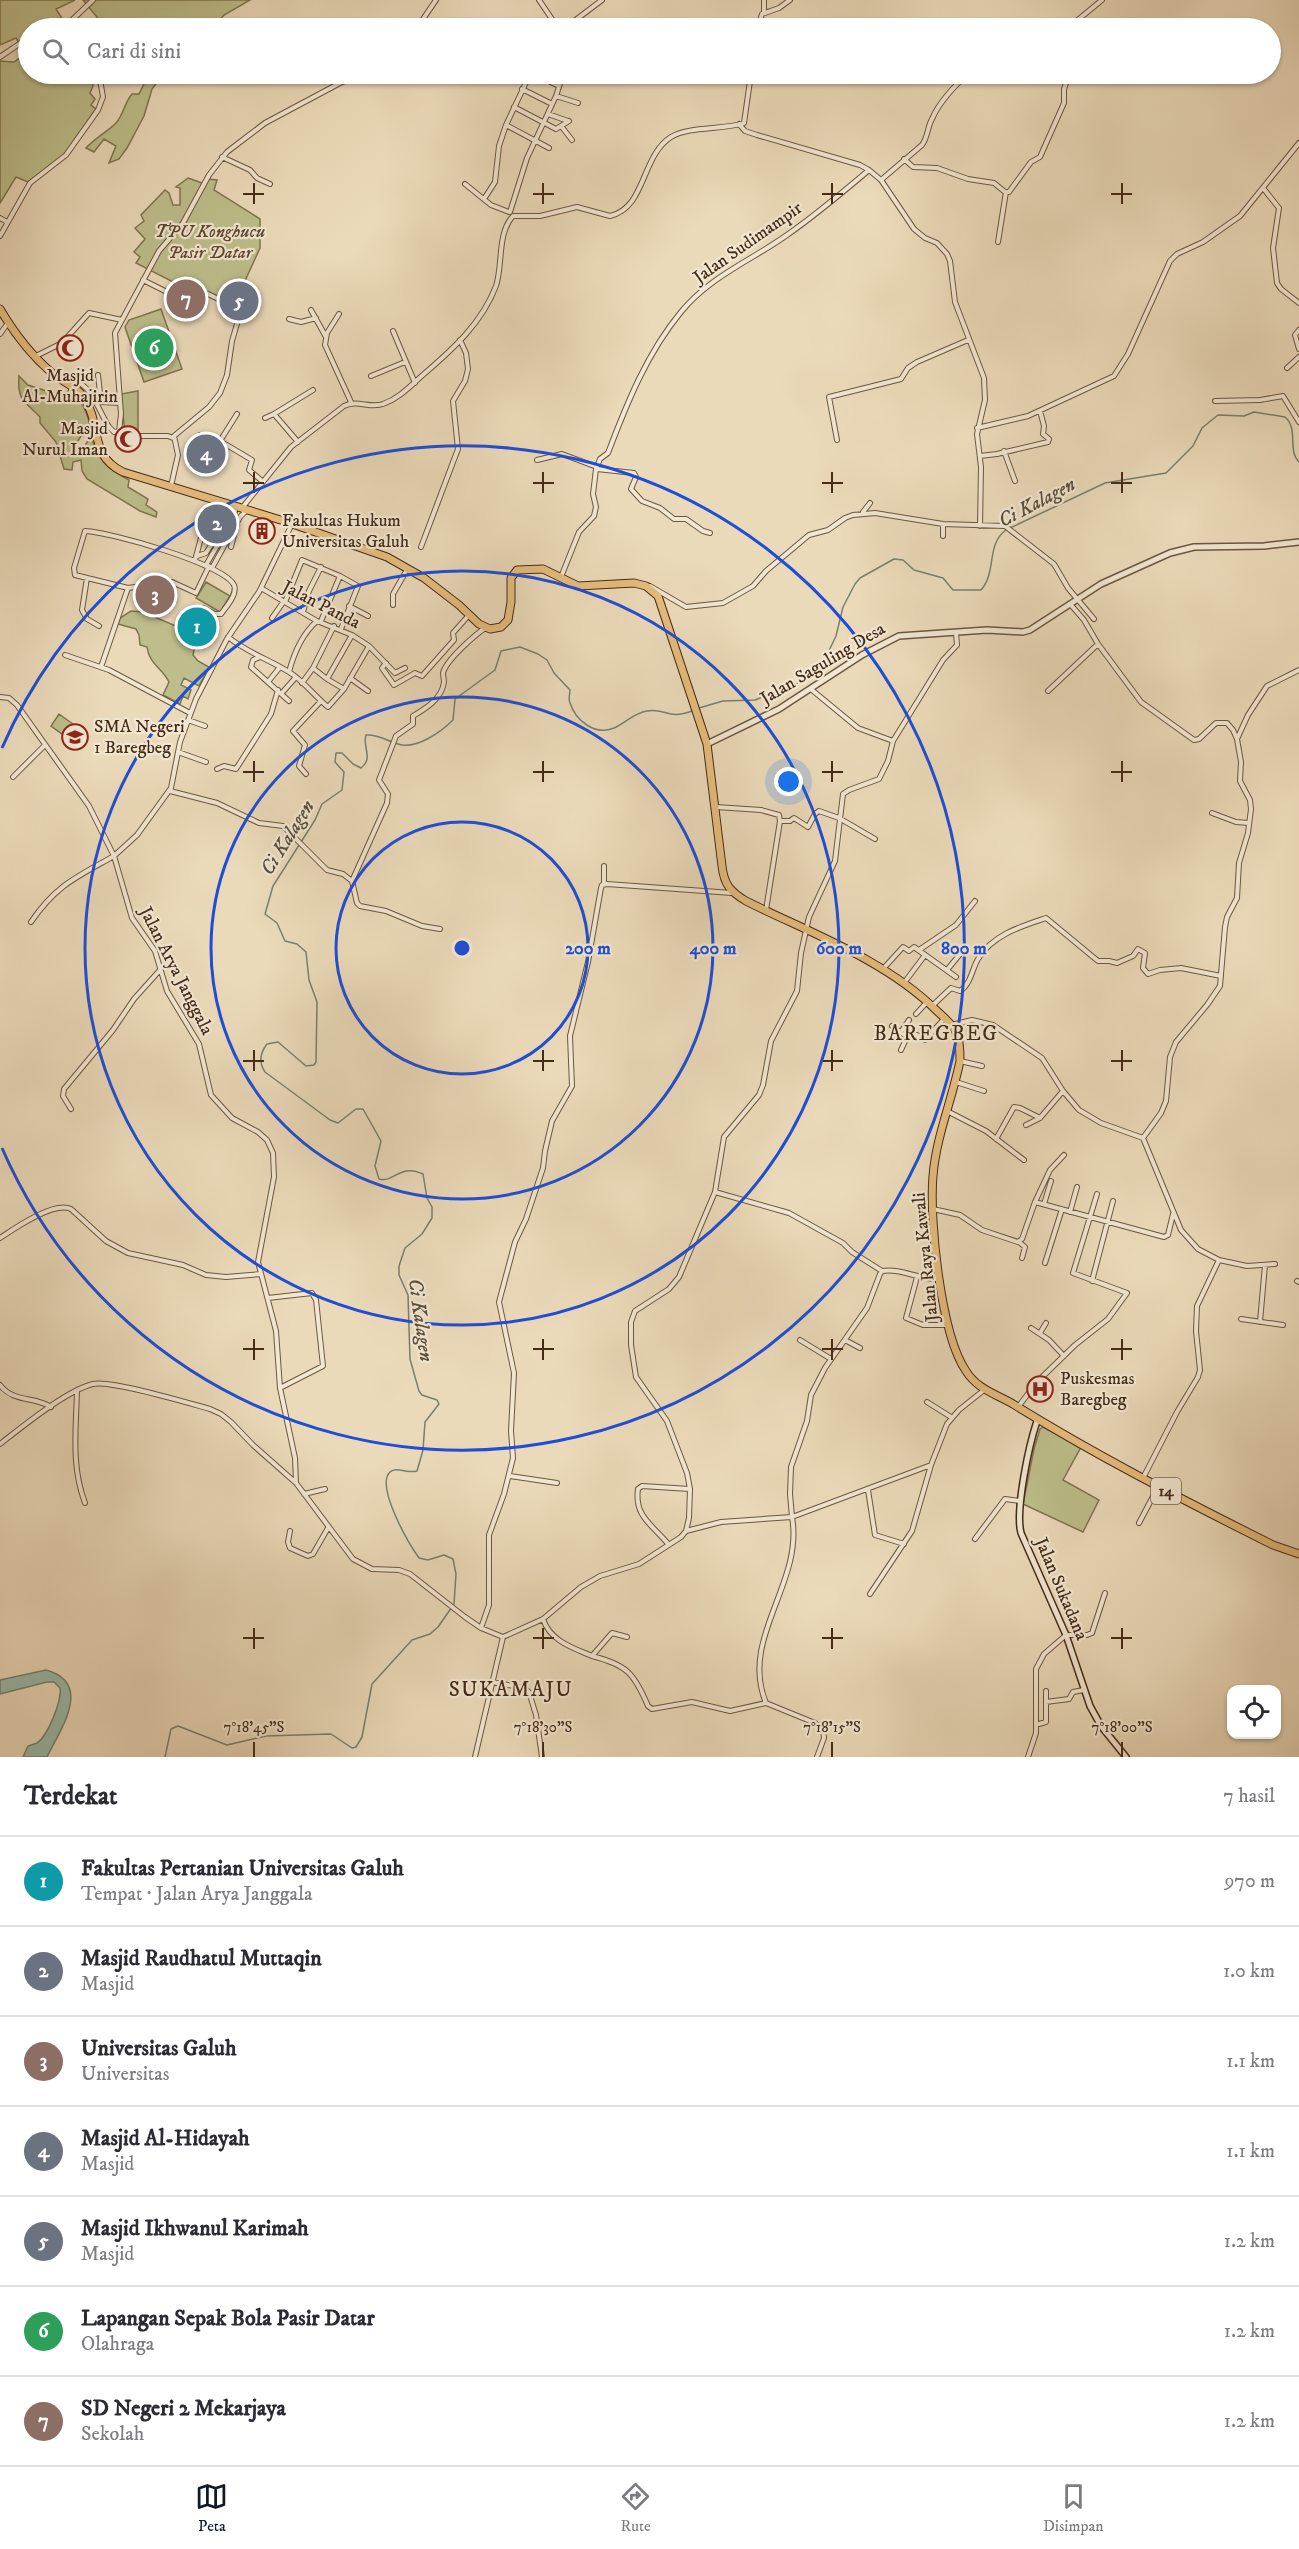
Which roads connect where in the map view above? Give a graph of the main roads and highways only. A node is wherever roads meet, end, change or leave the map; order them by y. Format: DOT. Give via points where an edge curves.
graph roads {
  1 [pos="0,309"];
  2 [pos="1299,1554"];
  1 -- 2 [label="highway, Jalan Raya Kawali / 14" via="36,356 83,396 101,453 109,463 123,472 387,557 409,567 486,628 499,628 508,620 515,571 543,569 578,586 641,584 650,588 658,596 707,744 723,877 733,893 883,969 930,1004 957,1034 960,1061 935,1159 933,1209 948,1325 961,1364 984,1389 1037,1420 1273,1545"];
}
